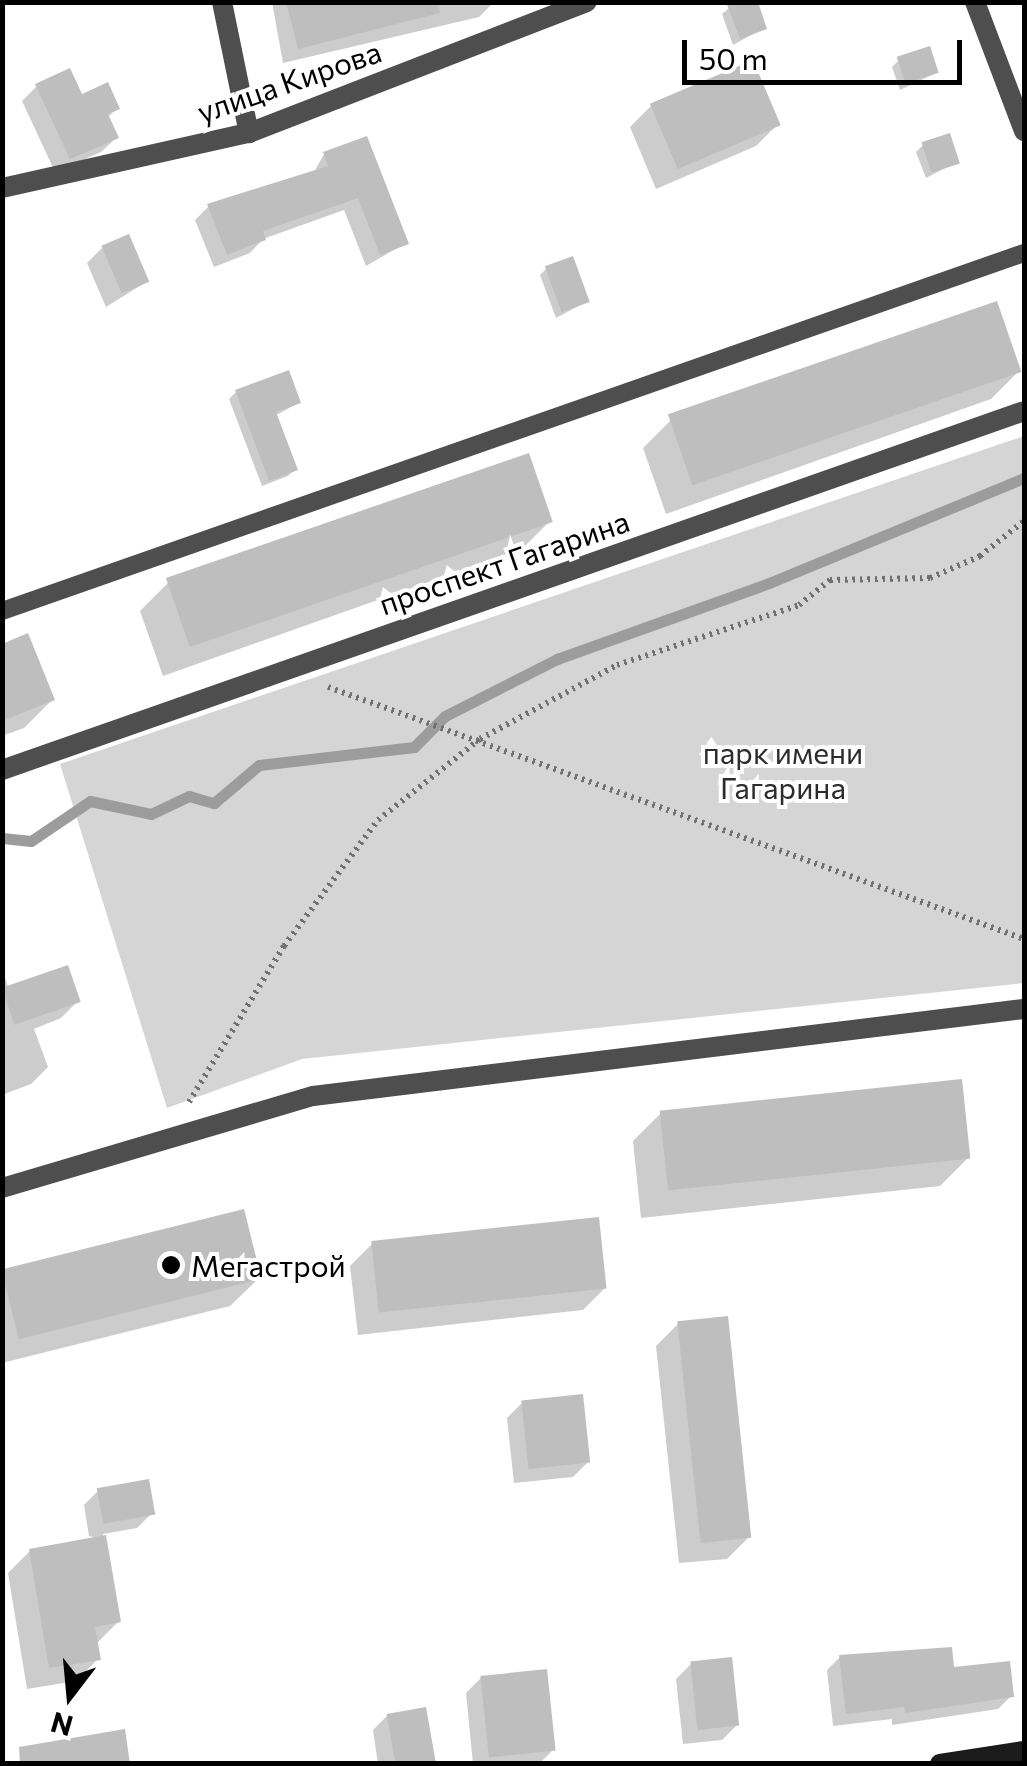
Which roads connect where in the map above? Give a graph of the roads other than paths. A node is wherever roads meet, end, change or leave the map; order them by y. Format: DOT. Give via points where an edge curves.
graph roads {
  1 [pos="222,2"];
  2 [pos="587,2"];
  3 [pos="975,2"];
  4 [pos="1024,131"];
  5 [pos="248,133"];
  6 [pos="2,188"];
  7 [pos="1024,253"];
  8 [pos="1024,411"];
  9 [pos="2,611"];
  10 [pos="2,770"];
  11 [pos="1024,1009"];
  12 [pos="2,1188"];
  13 [pos="1024,1751"];
  14 [pos="940,1764"];
  1 -- 5 [label="street"];
  2 -- 5 [label="street, улица Кирова"];
  3 -- 4 [label="street"];
  5 -- 6 [label="street, улица Кирова"];
  7 -- 9 [label="lane"];
  8 -- 10 [label="street, проспект Гагарина"];
  11 -- 12 [label="street" via="313,1096"];
  13 -- 14 [label="street"];
}
